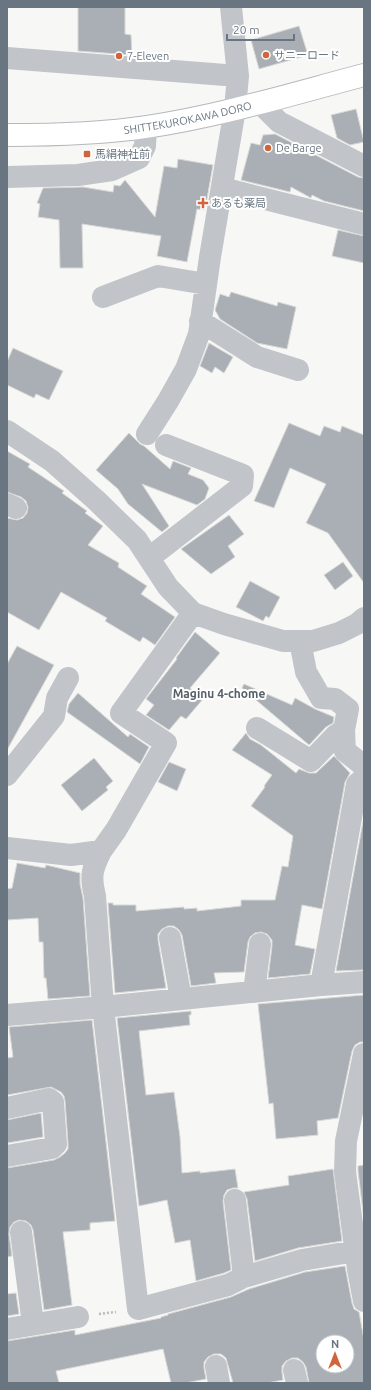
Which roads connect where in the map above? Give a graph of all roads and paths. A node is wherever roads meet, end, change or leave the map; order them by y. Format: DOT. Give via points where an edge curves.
graph roads {
  1 [pos="231,7"];
  2 [pos="7,58"];
  3 [pos="364,75"];
  4 [pos="238,76"];
  5 [pos="260,102"];
  6 [pos="235,109"];
  7 [pos="146,127"];
  8 [pos="7,135"];
  9 [pos="364,166"];
  10 [pos="7,177"];
  11 [pos="222,188"];
  12 [pos="364,224"];
  13 [pos="206,284"];
  14 [pos="103,297"];
  15 [pos="200,321"];
  16 [pos="298,370"];
  17 [pos="7,430"];
  18 [pos="147,434"];
  19 [pos="166,446"];
  20 [pos="149,558"];
  21 [pos="193,613"];
  22 [pos="364,618"];
  23 [pos="300,641"];
  24 [pos="68,678"];
  25 [pos="257,728"];
  26 [pos="344,730"];
  27 [pos="364,766"];
  28 [pos="7,775"];
  29 [pos="364,778"];
  30 [pos="7,848"];
  31 [pos="101,850"];
  32 [pos="170,938"];
  33 [pos="260,944"];
  34 [pos="364,982"];
  35 [pos="320,985"];
  36 [pos="254,992"];
  37 [pos="181,999"];
  38 [pos="102,1007"];
  39 [pos="7,1015"];
  40 [pos="364,1054"];
  41 [pos="7,1108"];
  42 [pos="7,1156"];
  43 [pos="235,1200"];
  44 [pos="21,1232"];
  45 [pos="359,1263"];
  46 [pos="244,1277"];
  47 [pos="364,1301"];
  48 [pos="138,1309"];
  49 [pos="78,1316"];
  50 [pos="32,1324"];
  51 [pos="7,1329"];
  1 -- 4 [label="street"];
  2 -- 4 [label="street"];
  3 -- 5 [label="main road, SHITTEKUROKAWA DORO"];
  4 -- 6 [label="street"];
  5 -- 6 [label="main road, SHITTEKUROKAWA DORO"];
  5 -- 9 [label="street" via="279,122"];
  6 -- 7 [label="main road, SHITTEKUROKAWA DORO"];
  6 -- 11 [label="street"];
  7 -- 8 [label="main road, SHITTEKUROKAWA DORO" via="48,135"];
  7 -- 10 [label="street" via="145,146 139,158 112,170 78,175"];
  11 -- 12 [label="street"];
  11 -- 13 [label="street"];
  13 -- 14 [label="street" via="158,276"];
  13 -- 15 [label="street"];
  15 -- 16 [label="street" via="256,357"];
  15 -- 18 [label="street" via="199,334 186,369"];
  17 -- 20 [label="street" via="52,461 97,501 137,540"];
  19 -- 20 [label="street" via="243,475 242,486"];
  20 -- 21 [label="street" via="168,587"];
  21 -- 23 [label="street" via="283,641"];
  21 -- 31 [label="street" via="121,713 166,743 116,830"];
  22 -- 23 [label="street" via="339,633 313,641"];
  23 -- 26 [label="street" via="306,672 320,698 335,699 348,709"];
  24 -- 28 [label="street" via="57,698 54,716"];
  25 -- 26 [label="street" via="311,761"];
  26 -- 27 [label="street" via="345,751"];
  29 -- 35 [label="street" via="357,784"];
  30 -- 31 [label="street" via="72,855"];
  31 -- 38 [label="street" via="94,866 91,883 95,896"];
  32 -- 37 [label="street"];
  33 -- 36 [label="street"];
  34 -- 35 [label="street"];
  35 -- 36 [label="street"];
  36 -- 37 [label="street"];
  37 -- 38 [label="street"];
  38 -- 39 [label="street"];
  38 -- 48 [label="street"];
  40 -- 45 [label="street" via="346,1141 345,1172"];
  41 -- 42 [label="street" via="49,1099 53,1102 56,1144 52,1148"];
  43 -- 46 [label="street"];
  44 -- 50 [label="street"];
  45 -- 46 [label="street" via="302,1260"];
  45 -- 47 [label="street"];
  46 -- 48 [label="street" via="228,1285"];
  48 -- 49 [label="path"];
  49 -- 50 [label="street"];
  50 -- 51 [label="street"];
}
